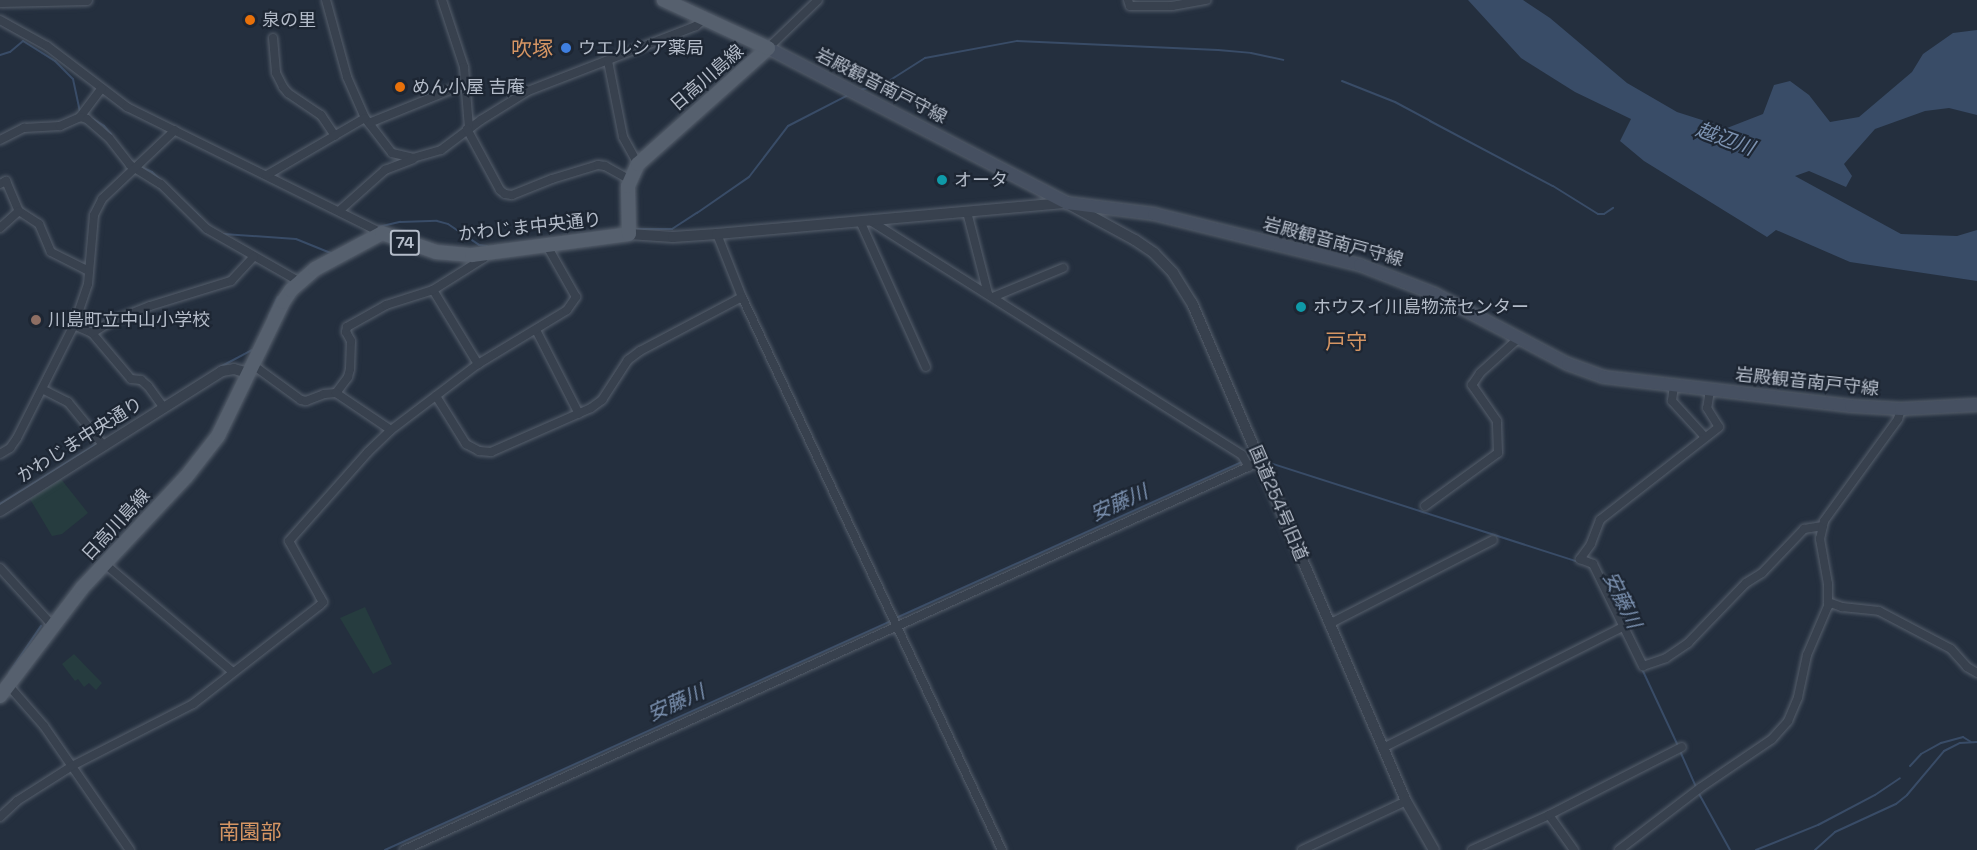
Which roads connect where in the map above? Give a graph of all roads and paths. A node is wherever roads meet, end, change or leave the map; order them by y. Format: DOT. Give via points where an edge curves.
graph roads {
  1 [pos="70,0"];
  2 [pos="87,0"];
  3 [pos="326,0"];
  4 [pos="441,0"];
  5 [pos="661,0"];
  6 [pos="818,0"];
  7 [pos="1128,0"];
  8 [pos="1206,0"];
  9 [pos="0,2"];
  10 [pos="705,18"];
  11 [pos="0,20"];
  12 [pos="273,38"];
  13 [pos="768,48"];
  14 [pos="608,62"];
  15 [pos="465,84"];
  16 [pos="102,88"];
  17 [pos="81,117"];
  18 [pos="367,121"];
  19 [pos="468,129"];
  20 [pos="175,130"];
  21 [pos="335,136"];
  22 [pos="0,140"];
  23 [pos="392,153"];
  24 [pos="413,158"];
  25 [pos="638,164"];
  26 [pos="134,168"];
  27 [pos="388,169"];
  28 [pos="267,175"];
  29 [pos="630,180"];
  30 [pos="0,184"];
  31 [pos="1067,203"];
  32 [pos="20,211"];
  33 [pos="339,211"];
  34 [pos="967,212"];
  35 [pos="865,221"];
  36 [pos="0,228"];
  37 [pos="382,233"];
  38 [pos="629,234"];
  39 [pos="717,234"];
  40 [pos="546,244"];
  41 [pos="487,253"];
  42 [pos="253,257"];
  43 [pos="1063,268"];
  44 [pos="89,271"];
  45 [pos="300,282"];
  46 [pos="433,290"];
  47 [pos="990,296"];
  48 [pos="742,297"];
  49 [pos="74,325"];
  50 [pos="536,330"];
  51 [pos="92,333"];
  52 [pos="1519,338"];
  53 [pos="478,364"];
  54 [pos="926,368"];
  55 [pos="251,369"];
  56 [pos="1674,386"];
  57 [pos="42,389"];
  58 [pos="1710,390"];
  59 [pos="336,393"];
  60 [pos="436,396"];
  61 [pos="1977,405"];
  62 [pos="164,408"];
  63 [pos="1901,409"];
  64 [pos="579,414"];
  65 [pos="391,430"];
  66 [pos="1705,437"];
  67 [pos="104,446"];
  68 [pos="0,454"];
  69 [pos="1261,461"];
  70 [pos="1249,467"];
  71 [pos="1425,506"];
  72 [pos="0,511"];
  73 [pos="1823,526"];
  74 [pos="1493,540"];
  75 [pos="105,564"];
  76 [pos="0,568"];
  77 [pos="1828,602"];
  78 [pos="1329,624"];
  79 [pos="52,625"];
  80 [pos="897,626"];
  81 [pos="1623,626"];
  82 [pos="233,672"];
  83 [pos="1977,673"];
  84 [pos="5,691"];
  85 [pos="1682,747"];
  86 [pos="1383,748"];
  87 [pos="72,766"];
  88 [pos="1406,801"];
  89 [pos="1549,815"];
  90 [pos="0,817"];
  91 [pos="130,850"];
  92 [pos="404,850"];
  93 [pos="1002,850"];
  94 [pos="1302,850"];
  95 [pos="1434,850"];
  96 [pos="1472,850"];
  97 [pos="1574,850"];
  98 [pos="1619,850"];
  1 -- 2 [label="street"];
  1 -- 9 [label="street"];
  3 -- 18 [label="street" via="347,77"];
  4 -- 15 [label="street" via="464,67"];
  5 -- 10 [label="main road, 日高川島線"];
  6 -- 13 [label="street"];
  7 -- 8 [label="street" via="1130,6 1172,6"];
  10 -- 13 [label="main road, 日高川島線"];
  10 -- 14 [label="street" via="696,26"];
  11 -- 16 [label="street" via="47,46"];
  12 -- 21 [label="street" via="276,73 283,87 321,115"];
  13 -- 25 [label="main road, 日高川島線"];
  13 -- 31 [label="main road, 岩殿観音南戸守線"];
  14 -- 19 [label="street" via="528,91"];
  14 -- 25 [label="street" via="623,137"];
  15 -- 18 [label="street"];
  15 -- 19 [label="street"];
  16 -- 17 [label="street"];
  16 -- 20 [label="street" via="127,107"];
  17 -- 22 [label="street" via="60,126 24,128"];
  17 -- 26 [label="street" via="104,133"];
  18 -- 21 [label="street"];
  18 -- 23 [label="street"];
  19 -- 24 [label="street" via="441,150"];
  19 -- 29 [label="street" via="505,194 512,195 598,165"];
  20 -- 26 [label="street"];
  20 -- 28 [label="street"];
  21 -- 28 [label="street"];
  23 -- 24 [label="street"];
  23 -- 27 [label="street"];
  24 -- 27 [label="street"];
  25 -- 29 [label="main road, 日高川島線"];
  26 -- 42 [label="street" via="161,184 207,229"];
  26 -- 44 [label="street" via="108,192 94,215"];
  27 -- 33 [label="street"];
  28 -- 33 [label="street"];
  29 -- 38 [label="main road, 日高川島線"];
  30 -- 32 [label="street" via="6,181"];
  31 -- 34 [label="street, かわじま中央通り"];
  31 -- 52 [label="main road, 岩殿観音南戸守線" via="1154,214 1360,265 1436,294"];
  31 -- 69 [label="street, 国道254号旧道" via="1135,240 1173,273 1192,303"];
  32 -- 36 [label="street"];
  32 -- 44 [label="street" via="39,224 51,252"];
  33 -- 37 [label="street"];
  34 -- 35 [label="street, かわじま中央通り"];
  34 -- 47 [label="street"];
  35 -- 39 [label="street, かわじま中央通り"];
  35 -- 47 [label="street"];
  35 -- 54 [label="street"];
  37 -- 41 [label="main road, かわじま中央通り / 74" via="436,252"];
  37 -- 45 [label="main road, 74" via="315,269"];
  38 -- 39 [label="street, かわじま中央通り"];
  38 -- 40 [label="main road, かわじま中央通り / 74"];
  39 -- 48 [label="street"];
  40 -- 41 [label="main road, かわじま中央通り / 74"];
  40 -- 50 [label="street" via="576,297 567,310"];
  41 -- 46 [label="street"];
  42 -- 45 [label="street"];
  42 -- 51 [label="street" via="231,281 150,306"];
  43 -- 47 [label="street"];
  44 -- 49 [label="street" via="85,298"];
  45 -- 55 [label="main road, 74" via="283,302"];
  46 -- 53 [label="street"];
  46 -- 59 [label="street" via="386,305 347,327 350,369"];
  47 -- 70 [label="street" via="1242,455"];
  48 -- 64 [label="street" via="640,351 628,360 602,400"];
  48 -- 80 [label="street"];
  49 -- 51 [label="street"];
  49 -- 57 [label="street"];
  50 -- 53 [label="street"];
  50 -- 64 [label="street"];
  51 -- 62 [label="street" via="130,379 141,380"];
  52 -- 56 [label="main road, 岩殿観音南戸守線" via="1568,364 1604,377"];
  52 -- 71 [label="street" via="1472,385 1497,421 1498,453"];
  53 -- 60 [label="street"];
  55 -- 59 [label="street" via="301,400"];
  55 -- 62 [label="street, かわじま中央通り" via="222,371"];
  55 -- 75 [label="main road, 日高川島線 / 74" via="218,436 186,477"];
  56 -- 58 [label="main road, 岩殿観音南戸守線"];
  56 -- 66 [label="street" via="1672,401"];
  57 -- 67 [label="street" via="68,402"];
  57 -- 68 [label="street" via="17,438"];
  58 -- 63 [label="main road, 岩殿観音南戸守線"];
  58 -- 66 [label="street" via="1707,408 1719,427"];
  59 -- 65 [label="street"];
  60 -- 64 [label="street" via="466,444 479,451 490,452"];
  60 -- 65 [label="street"];
  61 -- 63 [label="main road, 岩殿観音南戸守線"];
  62 -- 67 [label="street, かわじま中央通り"];
  63 -- 73 [label="street" via="1898,419"];
  65 -- 82 [label="street" via="289,541 323,602"];
  66 -- 81 [label="street" via="1600,520 1580,559 1593,564"];
  67 -- 72 [label="street, かわじま中央通り"];
  69 -- 70 [label="street"];
  69 -- 78 [label="street, 国道254号旧道"];
  70 -- 80 [label="street"];
  73 -- 77 [label="street" via="1820,539"];
  73 -- 81 [label="street" via="1804,529 1688,643 1666,658 1643,666"];
  74 -- 78 [label="street"];
  75 -- 79 [label="main road, 日高川島線 / 74"];
  75 -- 82 [label="street"];
  76 -- 79 [label="street"];
  77 -- 83 [label="street" via="1879,611 1951,649"];
  77 -- 98 [label="street" via="1807,655 1798,697 1773,739"];
  78 -- 86 [label="street, 国道254号旧道"];
  79 -- 84 [label="main road, 日高川島線 / 74"];
  80 -- 92 [label="street"];
  80 -- 93 [label="street"];
  81 -- 86 [label="street"];
  82 -- 87 [label="street" via="193,704"];
  84 -- 87 [label="street" via="44,726"];
  85 -- 89 [label="street"];
  86 -- 88 [label="street, 国道254号旧道"];
  87 -- 90 [label="street" via="17,801"];
  87 -- 91 [label="street"];
  88 -- 94 [label="street"];
  88 -- 95 [label="street, 国道254号旧道"];
  89 -- 96 [label="street"];
  89 -- 97 [label="street"];
}
